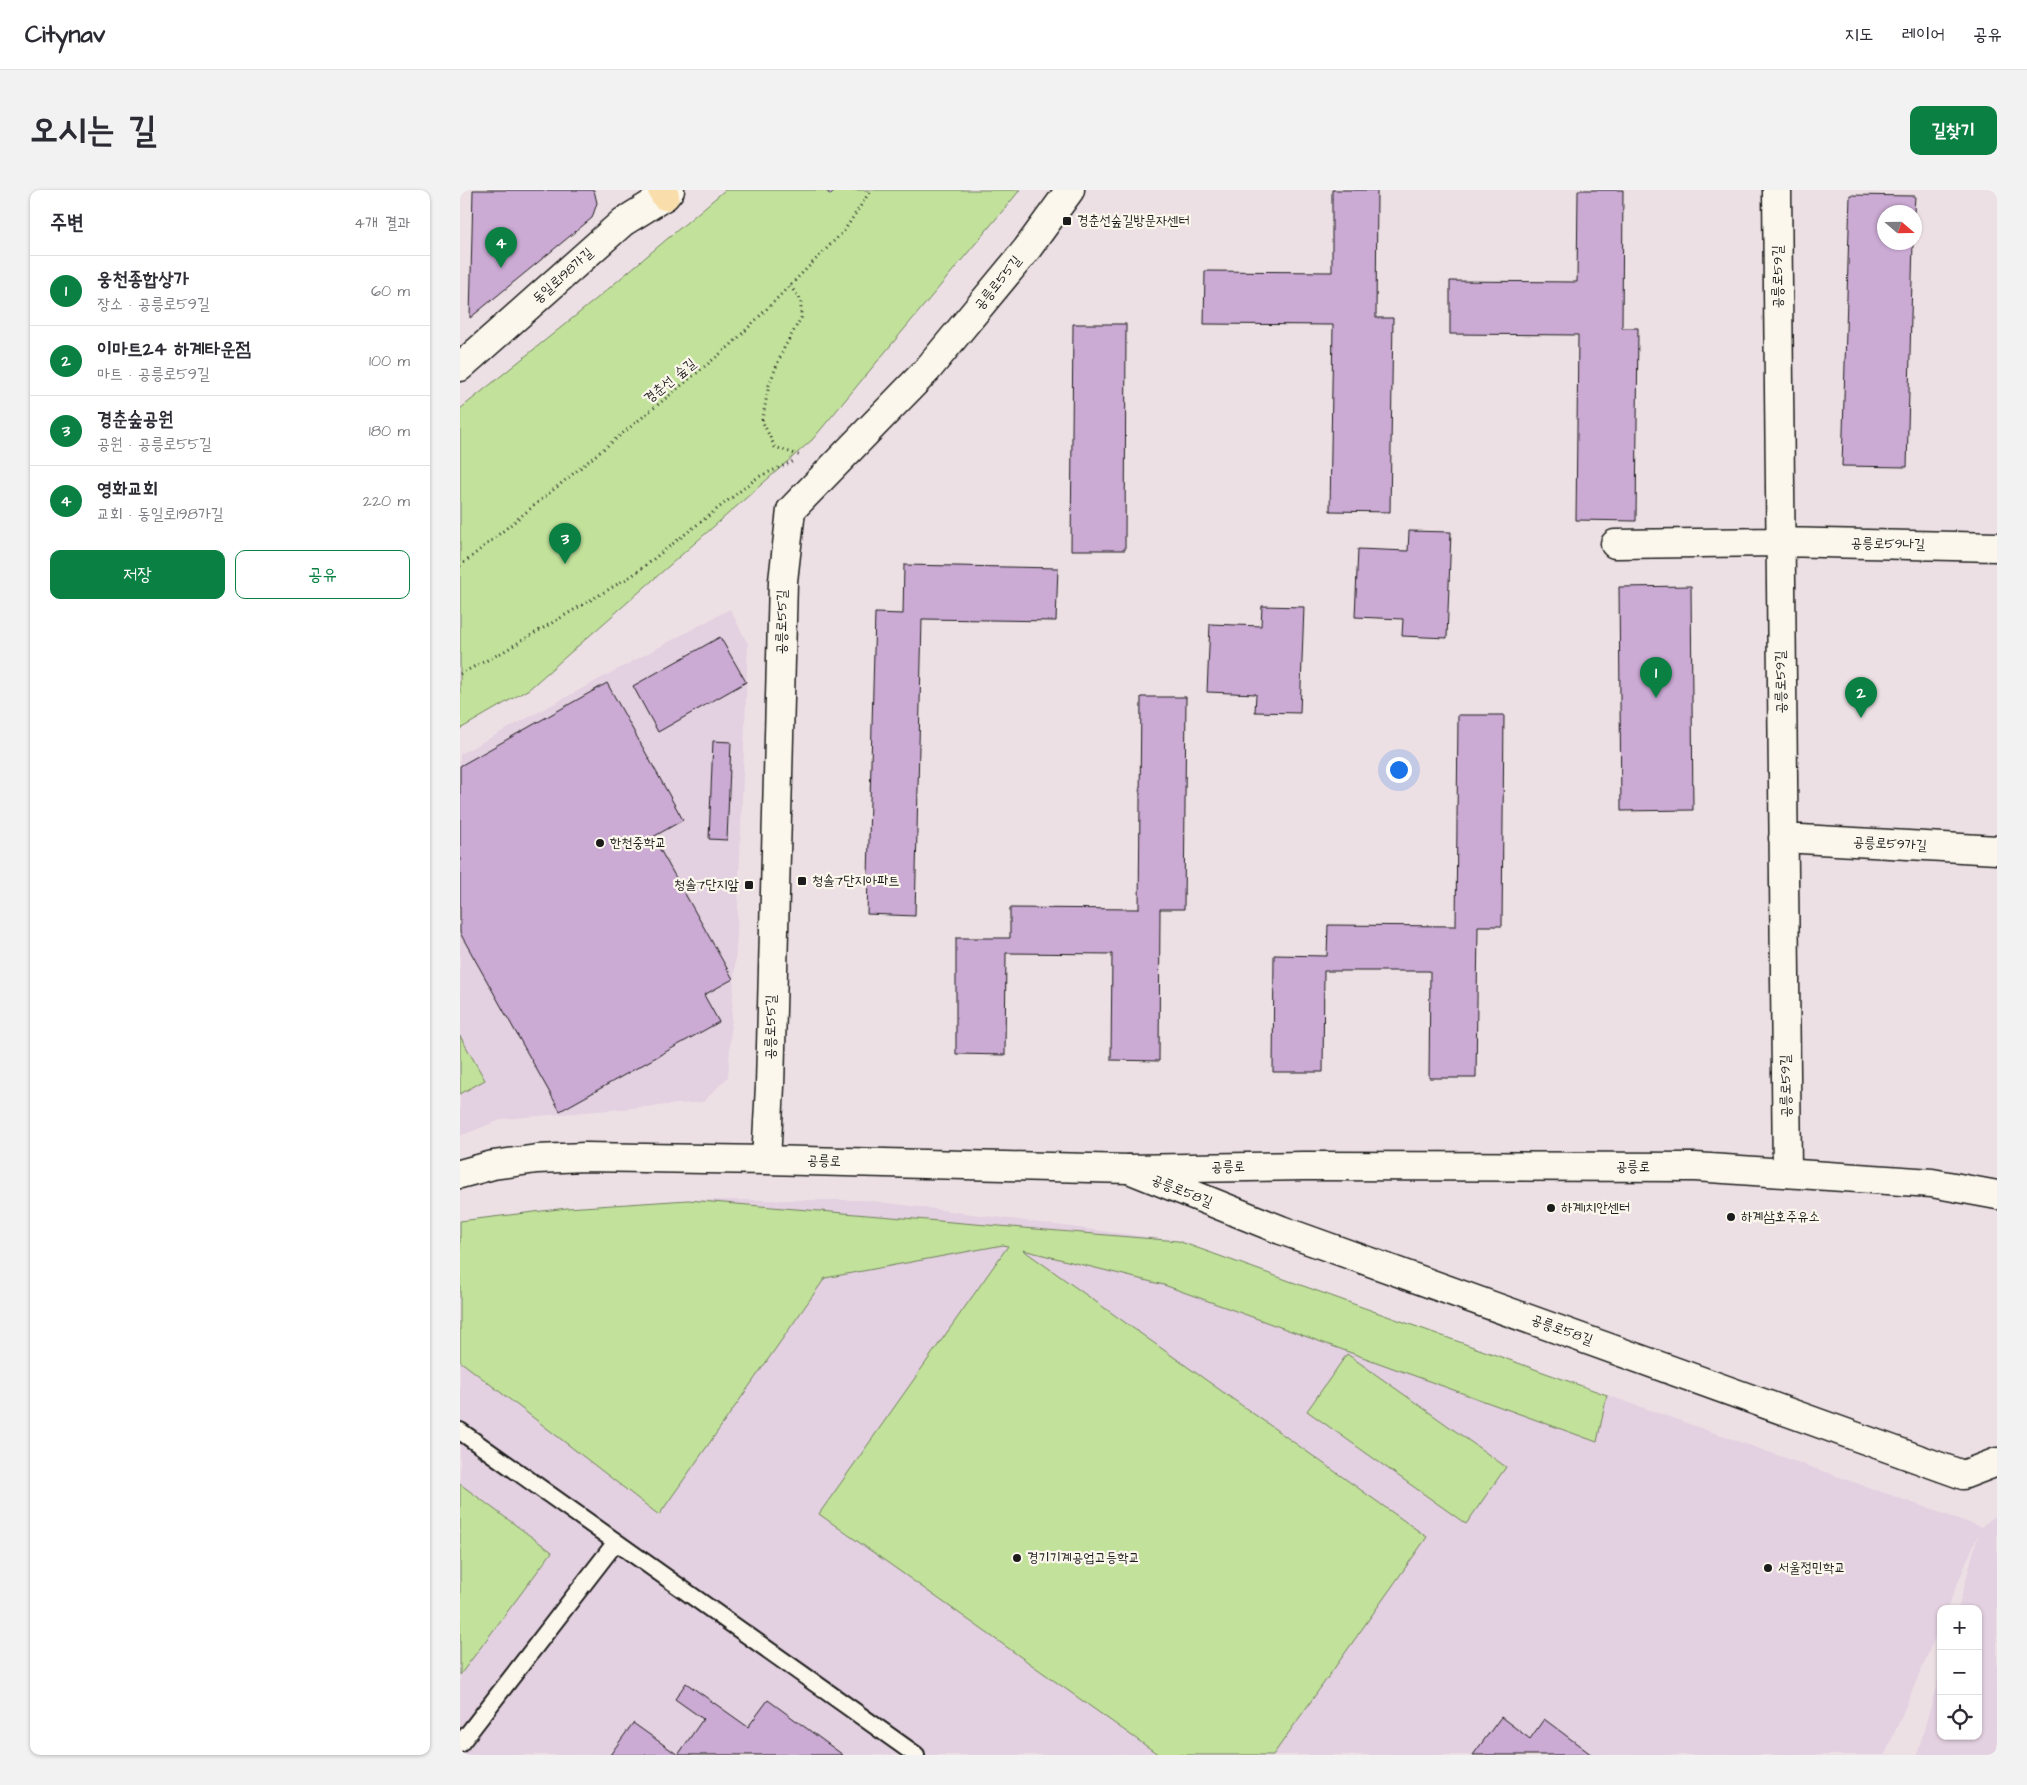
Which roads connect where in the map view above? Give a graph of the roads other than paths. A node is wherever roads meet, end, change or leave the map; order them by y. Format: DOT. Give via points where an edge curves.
graph roads {
  1 [pos="1070,190"];
  2 [pos="1777,190"];
  3 [pos="665,192"];
  4 [pos="460,367"];
  5 [pos="1780,542"];
  6 [pos="1615,544"];
  7 [pos="1997,547"];
  8 [pos="1783,838"];
  9 [pos="1997,850"];
  10 [pos="766,1160"];
  11 [pos="1128,1169"];
  12 [pos="1787,1173"];
  13 [pos="460,1174"];
  14 [pos="1997,1195"];
  15 [pos="460,1432"];
  16 [pos="1997,1462"];
  17 [pos="616,1542"];
  18 [pos="460,1744"];
  19 [pos="916,1755"];
  1 -- 10 [label="street, 공릉로55길" via="1027,249 927,370 792,510 783,581"];
  2 -- 5 [label="street, 공릉로59길"];
  3 -- 4 [label="street, 동일로198가길" via="623,222"];
  5 -- 6 [label="street, 공릉로59나길"];
  5 -- 7 [label="street, 공릉로59나길"];
  5 -- 8 [label="street, 공릉로59길"];
  8 -- 9 [label="street, 공릉로59가길"];
  8 -- 12 [label="street, 공릉로59길"];
  10 -- 11 [label="street, 공릉로"];
  10 -- 13 [label="street, 공릉로" via="537,1159"];
  11 -- 12 [label="street, 공릉로" via="1695,1167"];
  11 -- 16 [label="street, 공릉로58길" via="1281,1230 1964,1475"];
  12 -- 14 [label="street, 공릉로" via="1932,1183"];
  15 -- 17 [label="lane"];
  17 -- 18 [label="lane"];
  17 -- 19 [label="lane"];
}
